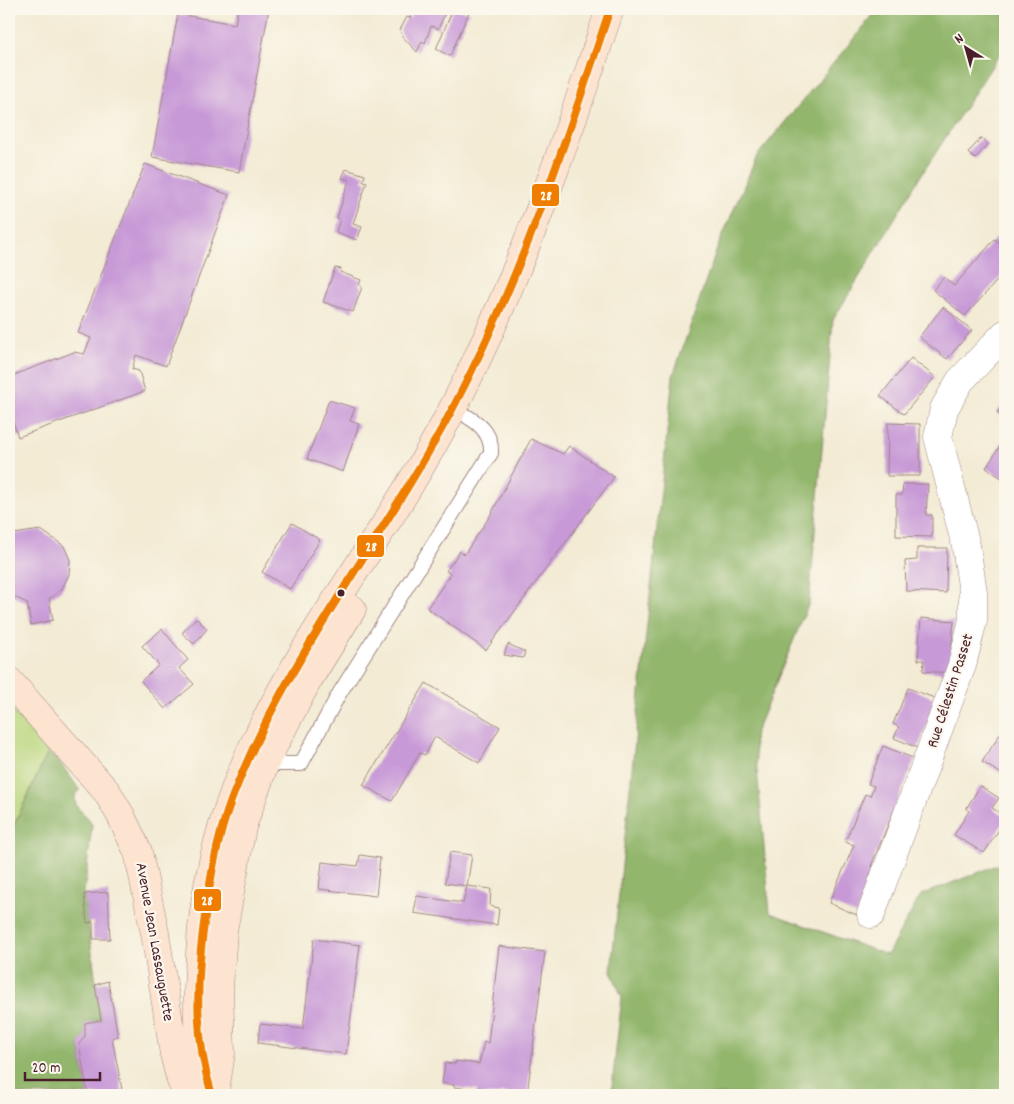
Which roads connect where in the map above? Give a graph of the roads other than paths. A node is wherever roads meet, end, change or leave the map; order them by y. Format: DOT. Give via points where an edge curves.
graph roads {
  1 [pos="610,9"];
  2 [pos="630,9"];
  3 [pos="1005,334"];
  4 [pos="468,417"];
  5 [pos="9,681"];
  6 [pos="257,757"];
  7 [pos="871,914"];
  8 [pos="189,1095"];
  9 [pos="213,1095"];
  1 -- 6 [label="street" via="572,124 488,336 453,409 403,494 290,671"];
  2 -- 4 [label="street" via="589,131 536,267"];
  3 -- 7 [label="street, Rue Célestin Passet" via="960,381 944,409 938,436 966,546 973,592 973,620 962,666"];
  4 -- 6 [label="street" via="418,504"];
  4 -- 6 [label="lane" via="482,426 491,445 491,453 339,694 301,764 279,764"];
  5 -- 8 [label="street, Avenue Jean Lassauguette" via="106,792 138,852 155,933 174,1054 181,1082"];
  6 -- 9 [label="street" via="223,931 219,988 221,1053"];
}
